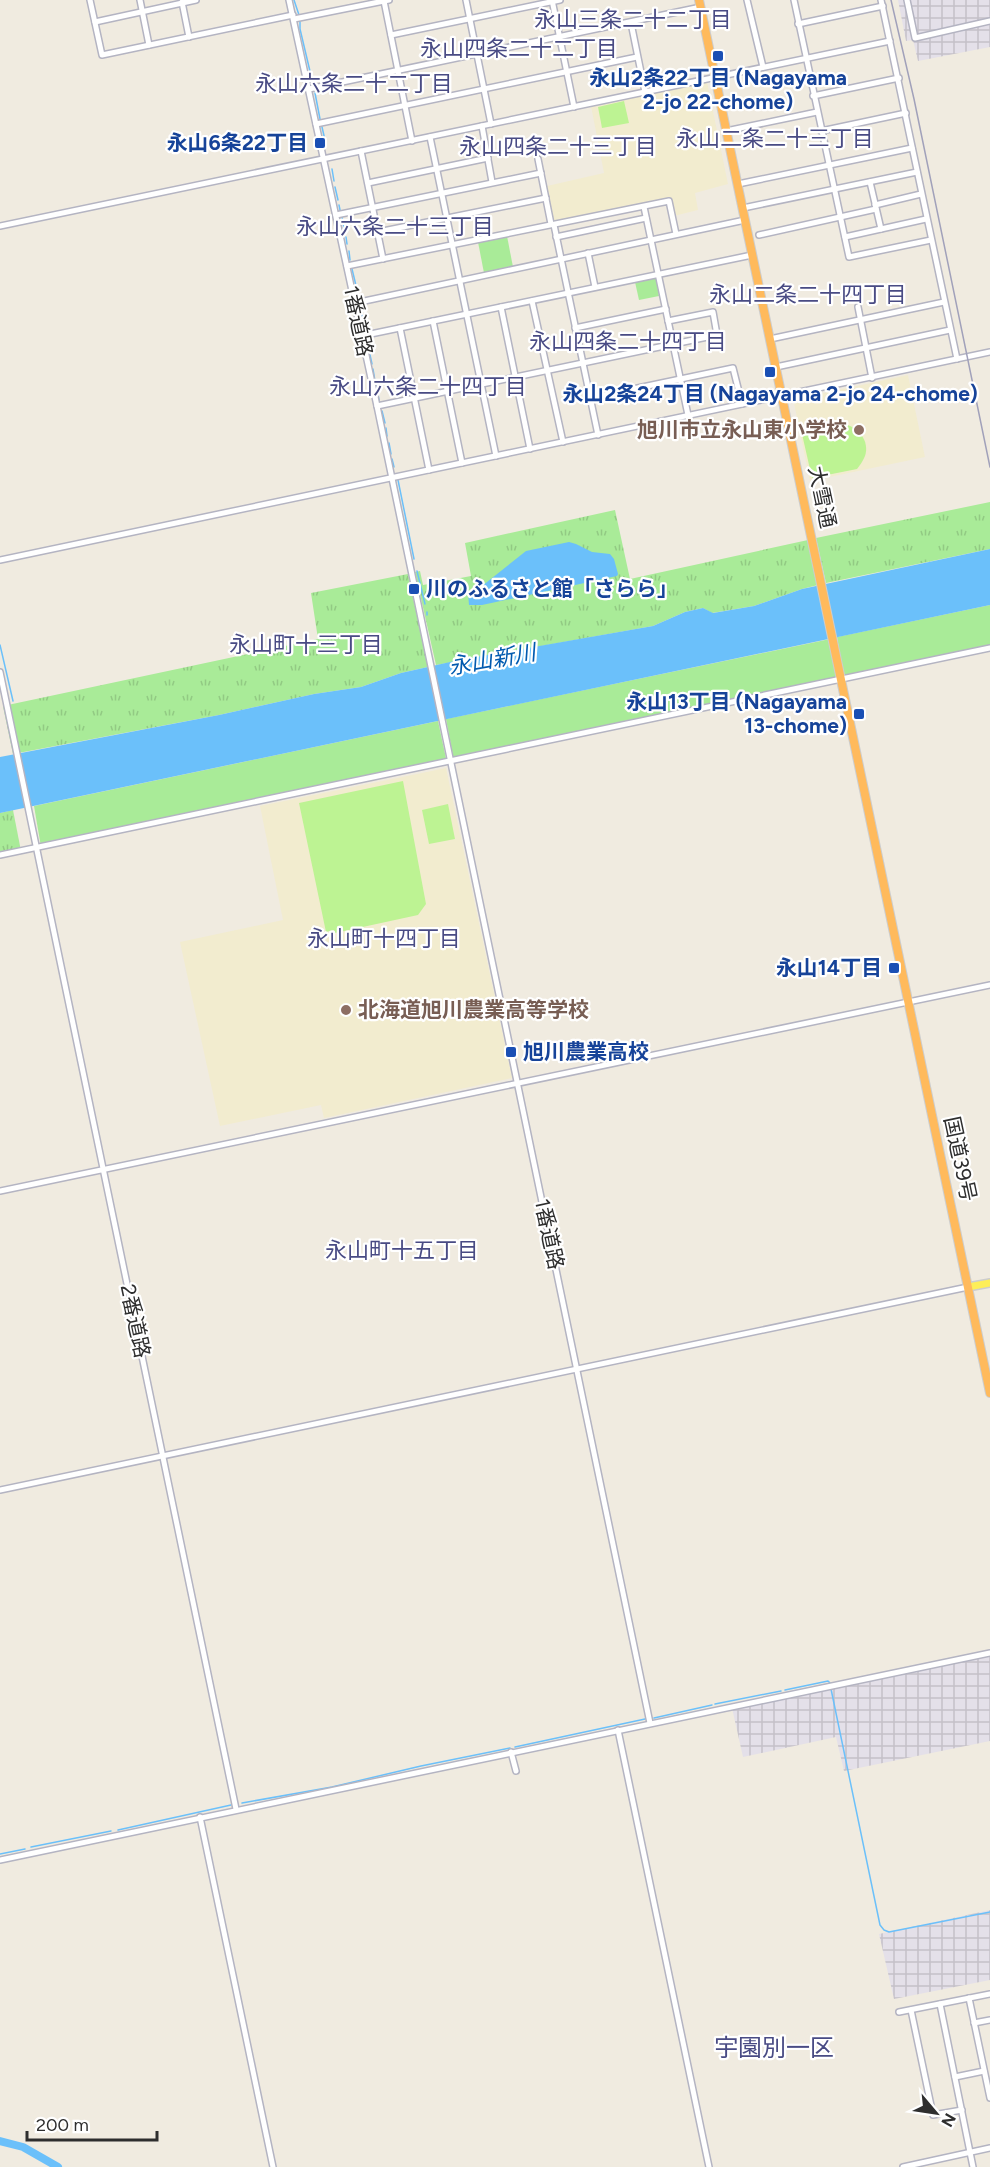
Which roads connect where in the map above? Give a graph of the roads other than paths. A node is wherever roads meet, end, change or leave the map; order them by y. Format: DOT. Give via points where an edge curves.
graph roads {
  1 [pos="90,0"];
  2 [pos="140,0"];
  3 [pos="196,0"];
  4 [pos="289,0"];
  5 [pos="466,0"];
  6 [pos="560,0"];
  7 [pos="747,0"];
  8 [pos="794,0"];
  9 [pos="907,0"];
  10 [pos="384,1"];
  11 [pos="553,1"];
  12 [pos="182,2"];
  13 [pos="882,3"];
  14 [pos="700,4"];
  15 [pos="142,11"];
  16 [pos="293,17"];
  17 [pos="470,19"];
  18 [pos="990,21"];
  19 [pos="94,22"];
  20 [pos="631,23"];
  21 [pos="798,24"];
  22 [pos="391,35"];
  23 [pos="189,37"];
  24 [pos="561,37"];
  25 [pos="890,41"];
  26 [pos="149,45"];
  27 [pos="477,55"];
  28 [pos="637,57"];
  29 [pos="806,58"];
  30 [pos="763,67"];
  31 [pos="397,72"];
  32 [pos="568,72"];
  33 [pos="715,77"];
  34 [pos="899,78"];
  35 [pos="309,89"];
  36 [pos="484,89"];
  37 [pos="645,92"];
  38 [pos="813,96"];
  39 [pos="405,106"];
  40 [pos="574,107"];
  41 [pos="817,112"];
  42 [pos="906,113"];
  43 [pos="316,124"];
  44 [pos="491,124"];
  45 [pos="482,126"];
  46 [pos="726,131"];
  47 [pos="821,131"];
  48 [pos="430,137"];
  49 [pos="412,141"];
  50 [pos="912,148"];
  51 [pos="361,151"];
  52 [pos="488,158"];
  53 [pos="324,159"];
  54 [pos="538,159"];
  55 [pos="828,166"];
  56 [pos="437,168"];
  57 [pos="917,172"];
  58 [pos="541,173"];
  59 [pos="492,182"];
  60 [pos="870,182"];
  61 [pos="368,183"];
  62 [pos="738,184"];
  63 [pos="833,189"];
  64 [pos="442,193"];
  65 [pos="921,194"];
  66 [pos="546,198"];
  67 [pos="372,207"];
  68 [pos="644,207"];
  69 [pos="875,207"];
  70 [pos="742,208"];
  71 [pos="336,215"];
  72 [pos="839,217"];
  73 [pos="448,218"];
  74 [pos="646,218"];
  75 [pos="926,219"];
  76 [pos="745,220"];
  77 [pos="552,225"];
  78 [pos="0,226"];
  79 [pos="880,229"];
  80 [pos="378,232"];
  81 [pos="676,234"];
  82 [pos="759,235"];
  83 [pos="556,237"];
  84 [pos="845,237"];
  85 [pos="651,239"];
  86 [pos="932,240"];
  87 [pos="453,244"];
  88 [pos="588,254"];
  89 [pos="752,255"];
  90 [pos="383,259"];
  91 [pos="561,259"];
  92 [pos="347,266"];
  93 [pos="658,274"];
  94 [pos="460,281"];
  95 [pos="596,287"];
  96 [pos="568,293"];
  97 [pos="532,301"];
  98 [pos="944,302"];
  99 [pos="355,303"];
  100 [pos="501,307"];
  101 [pos="858,307"];
  102 [pos="666,309"];
  103 [pos="467,314"];
  104 [pos="860,320"];
  105 [pos="433,321"];
  106 [pos="668,321"];
  107 [pos="400,328"];
  108 [pos="575,328"];
  109 [pos="950,330"];
  110 [pos="362,336"];
  111 [pos="770,339"];
  112 [pos="673,344"];
  113 [pos="866,348"];
  114 [pos="990,352"];
  115 [pos="957,359"];
  116 [pos="583,363"];
  117 [pos="776,367"];
  118 [pos="548,371"];
  119 [pos="515,378"];
  120 [pos="872,378"];
  121 [pos="680,380"];
  122 [pos="481,385"];
  123 [pos="447,392"];
  124 [pos="782,396"];
  125 [pos="414,398"];
  126 [pos="590,398"];
  127 [pos="742,404"];
  128 [pos="377,406"];
  129 [pos="688,415"];
  130 [pos="598,435"];
  131 [pos="562,442"];
  132 [pos="530,449"];
  133 [pos="496,456"];
  134 [pos="462,463"];
  135 [pos="429,470"];
  136 [pos="392,478"];
  137 [pos="0,560"];
  138 [pos="990,648"];
  139 [pos="0,672"];
  140 [pos="841,679"];
  141 [pos="451,762"];
  142 [pos="36,848"];
  143 [pos="0,855"];
  144 [pos="990,985"];
  145 [pos="909,1002"];
  146 [pos="518,1084"];
  147 [pos="104,1169"];
  148 [pos="0,1191"];
  149 [pos="990,1283"];
  150 [pos="968,1287"];
  151 [pos="577,1370"];
  152 [pos="990,1393"];
  153 [pos="163,1456"];
  154 [pos="0,1490"];
  155 [pos="990,1653"];
  156 [pos="650,1723"];
  157 [pos="618,1730"];
  158 [pos="512,1752"];
  159 [pos="516,1771"];
  160 [pos="236,1809"];
  161 [pos="200,1817"];
  162 [pos="0,1860"];
  163 [pos="990,1994"];
  164 [pos="969,1998"];
  165 [pos="940,2004"];
  166 [pos="911,2010"];
  167 [pos="898,2012"];
  168 [pos="990,2020"];
  169 [pos="974,2024"];
  170 [pos="984,2071"];
  171 [pos="955,2077"];
  172 [pos="990,2098"];
  173 [pos="962,2109"];
  174 [pos="990,2148"];
  175 [pos="971,2152"];
  176 [pos="273,2167"];
  177 [pos="709,2167"];
  178 [pos="903,2167"];
  179 [pos="974,2167"];
  1 -- 19 [label="street"];
  2 -- 15 [label="street"];
  3 -- 12 [label="street"];
  4 -- 16 [label="street, 1番道路"];
  5 -- 17 [label="street"];
  6 -- 11 [label="street"];
  7 -- 30 [label="street"];
  8 -- 21 [label="street"];
  9 -- 18 [label="street" via="915,38"];
  10 -- 16 [label="street"];
  10 -- 22 [label="street"];
  11 -- 17 [label="street"];
  11 -- 24 [label="street"];
  12 -- 15 [label="street"];
  12 -- 23 [label="street"];
  13 -- 21 [label="street"];
  13 -- 25 [label="street"];
  14 -- 20 [label="street"];
  14 -- 33 [label="highway, 大雪通"];
  15 -- 19 [label="street"];
  15 -- 26 [label="street"];
  16 -- 23 [label="street"];
  16 -- 35 [label="street, 1番道路"];
  17 -- 22 [label="street"];
  17 -- 27 [label="street"];
  19 -- 26 [label="street" via="102,55"];
  20 -- 24 [label="street"];
  20 -- 28 [label="street"];
  21 -- 29 [label="street"];
  22 -- 31 [label="street"];
  23 -- 26 [label="street"];
  24 -- 27 [label="street"];
  24 -- 32 [label="street"];
  25 -- 29 [label="street"];
  25 -- 34 [label="street"];
  27 -- 31 [label="street"];
  27 -- 36 [label="street"];
  28 -- 32 [label="street"];
  28 -- 37 [label="street"];
  29 -- 30 [label="street"];
  29 -- 38 [label="street"];
  30 -- 33 [label="street"];
  31 -- 35 [label="street"];
  31 -- 39 [label="street"];
  32 -- 36 [label="street"];
  32 -- 40 [label="street"];
  33 -- 37 [label="street"];
  33 -- 46 [label="highway, 大雪通"];
  34 -- 38 [label="street"];
  34 -- 42 [label="street"];
  35 -- 43 [label="street, 1番道路"];
  36 -- 39 [label="street"];
  36 -- 44 [label="street"];
  37 -- 40 [label="street"];
  38 -- 41 [label="street"];
  39 -- 43 [label="street"];
  39 -- 49 [label="street"];
  40 -- 44 [label="street"];
  41 -- 46 [label="street"];
  41 -- 47 [label="street"];
  42 -- 47 [label="street"];
  42 -- 50 [label="street"];
  43 -- 53 [label="street, 1番道路"];
  44 -- 45 [label="street"];
  45 -- 48 [label="street"];
  45 -- 52 [label="street"];
  46 -- 62 [label="highway, 大雪通"];
  47 -- 55 [label="street"];
  48 -- 49 [label="street"];
  48 -- 56 [label="street"];
  49 -- 51 [label="street"];
  50 -- 55 [label="street"];
  50 -- 57 [label="street"];
  51 -- 53 [label="street"];
  51 -- 61 [label="street"];
  52 -- 56 [label="street"];
  52 -- 59 [label="street"];
  53 -- 71 [label="street, 1番道路"];
  53 -- 78 [label="street"];
  54 -- 58 [label="street"];
  55 -- 62 [label="street"];
  55 -- 63 [label="street"];
  56 -- 61 [label="street"];
  56 -- 64 [label="street"];
  57 -- 60 [label="street"];
  57 -- 65 [label="street"];
  58 -- 59 [label="street"];
  58 -- 66 [label="street"];
  59 -- 64 [label="street"];
  60 -- 63 [label="street"];
  60 -- 69 [label="street"];
  61 -- 67 [label="street"];
  62 -- 70 [label="highway, 大雪通"];
  63 -- 70 [label="street"];
  63 -- 72 [label="street"];
  64 -- 67 [label="street"];
  64 -- 73 [label="street"];
  65 -- 69 [label="street"];
  65 -- 75 [label="street"];
  66 -- 73 [label="street"];
  66 -- 77 [label="street"];
  67 -- 71 [label="street"];
  67 -- 80 [label="street"];
  68 -- 74 [label="street"];
  68 -- 77 [label="street"];
  68 -- 81 [label="street" via="669,201"];
  69 -- 72 [label="street"];
  69 -- 79 [label="street"];
  70 -- 76 [label="highway, 大雪通"];
  71 -- 92 [label="street, 1番道路"];
  72 -- 82 [label="street"];
  72 -- 84 [label="street"];
  73 -- 80 [label="street"];
  73 -- 87 [label="street"];
  74 -- 83 [label="street"];
  74 -- 85 [label="street"];
  75 -- 79 [label="street"];
  75 -- 86 [label="street"];
  76 -- 81 [label="street"];
  76 -- 89 [label="highway, 大雪通"];
  77 -- 83 [label="street"];
  77 -- 87 [label="street"];
  79 -- 84 [label="street"];
  80 -- 90 [label="street"];
  81 -- 85 [label="street"];
  83 -- 91 [label="street"];
  84 -- 86 [label="street" via="849,257"];
  85 -- 88 [label="street"];
  85 -- 93 [label="street"];
  86 -- 98 [label="street"];
  87 -- 90 [label="street"];
  87 -- 94 [label="street"];
  88 -- 91 [label="street"];
  88 -- 95 [label="street"];
  89 -- 93 [label="street"];
  89 -- 111 [label="highway, 大雪通"];
  90 -- 92 [label="street"];
  91 -- 94 [label="street"];
  91 -- 96 [label="street"];
  92 -- 99 [label="street, 1番道路"];
  93 -- 95 [label="street"];
  93 -- 102 [label="street"];
  94 -- 99 [label="street"];
  94 -- 103 [label="street"];
  95 -- 96 [label="street"];
  96 -- 97 [label="street"];
  96 -- 108 [label="street"];
  97 -- 100 [label="street"];
  97 -- 118 [label="street"];
  98 -- 104 [label="street"];
  98 -- 109 [label="street"];
  99 -- 110 [label="street, 1番道路"];
  100 -- 103 [label="street"];
  100 -- 119 [label="street"];
  101 -- 104 [label="street"];
  102 -- 106 [label="street"];
  102 -- 108 [label="street"];
  103 -- 105 [label="street"];
  103 -- 122 [label="street"];
  104 -- 111 [label="street"];
  104 -- 113 [label="street"];
  105 -- 107 [label="street"];
  105 -- 123 [label="street"];
  106 -- 112 [label="street"];
  106 -- 112 [label="street" via="713,312 717,335"];
  107 -- 110 [label="street"];
  107 -- 125 [label="street"];
  108 -- 116 [label="street"];
  109 -- 113 [label="street"];
  109 -- 115 [label="street"];
  110 -- 128 [label="street, 1番道路"];
  111 -- 117 [label="highway, 大雪通"];
  112 -- 116 [label="street"];
  112 -- 121 [label="street"];
  113 -- 117 [label="street"];
  113 -- 120 [label="street"];
  114 -- 115 [label="street"];
  115 -- 120 [label="street"];
  116 -- 118 [label="street"];
  116 -- 126 [label="street"];
  117 -- 124 [label="highway, 大雪通"];
  118 -- 119 [label="street"];
  118 -- 131 [label="street"];
  119 -- 122 [label="street"];
  119 -- 132 [label="street"];
  120 -- 124 [label="street"];
  121 -- 126 [label="street"];
  121 -- 127 [label="street" via="734,368"];
  121 -- 129 [label="street"];
  122 -- 123 [label="street"];
  122 -- 133 [label="street"];
  123 -- 125 [label="street"];
  123 -- 134 [label="street"];
  124 -- 127 [label="street"];
  124 -- 140 [label="highway, 大雪通"];
  125 -- 128 [label="street"];
  125 -- 135 [label="street"];
  126 -- 130 [label="street"];
  127 -- 129 [label="street"];
  128 -- 136 [label="street, 1番道路"];
  129 -- 130 [label="street"];
  130 -- 131 [label="street"];
  131 -- 132 [label="street"];
  132 -- 133 [label="street"];
  133 -- 134 [label="street"];
  134 -- 135 [label="street"];
  135 -- 136 [label="street"];
  136 -- 137 [label="street"];
  136 -- 141 [label="street, 1番道路"];
  138 -- 140 [label="street"];
  139 -- 142 [label="street, 2番道路"];
  140 -- 141 [label="street"];
  140 -- 145 [label="highway, 大雪通"];
  141 -- 142 [label="street"];
  141 -- 146 [label="street, 1番道路"];
  142 -- 143 [label="street"];
  142 -- 147 [label="street, 2番道路"];
  144 -- 145 [label="street"];
  145 -- 146 [label="street"];
  145 -- 150 [label="highway, 国道39号"];
  146 -- 147 [label="street"];
  146 -- 151 [label="street, 1番道路"];
  147 -- 148 [label="street"];
  147 -- 153 [label="street, 2番道路"];
  149 -- 150 [label="main road"];
  150 -- 151 [label="street"];
  150 -- 152 [label="highway, 国道39号"];
  151 -- 153 [label="street"];
  151 -- 156 [label="street, 1番道路"];
  153 -- 154 [label="street"];
  153 -- 160 [label="street, 2番道路"];
  155 -- 156 [label="street"];
  156 -- 157 [label="street"];
  157 -- 158 [label="street"];
  157 -- 177 [label="street"];
  158 -- 159 [label="street"];
  158 -- 160 [label="street"];
  160 -- 161 [label="street"];
  161 -- 162 [label="street"];
  161 -- 176 [label="street"];
  163 -- 164 [label="street"];
  164 -- 165 [label="street"];
  164 -- 169 [label="street"];
  165 -- 166 [label="street"];
  165 -- 171 [label="street"];
  166 -- 167 [label="street"];
  166 -- 173 [label="street" via="933,2115"];
  168 -- 169 [label="street"];
  169 -- 170 [label="street"];
  170 -- 171 [label="street"];
  170 -- 172 [label="street"];
  171 -- 173 [label="street"];
  173 -- 175 [label="street"];
  174 -- 175 [label="street"];
  175 -- 178 [label="street"];
  175 -- 179 [label="street"];
}
